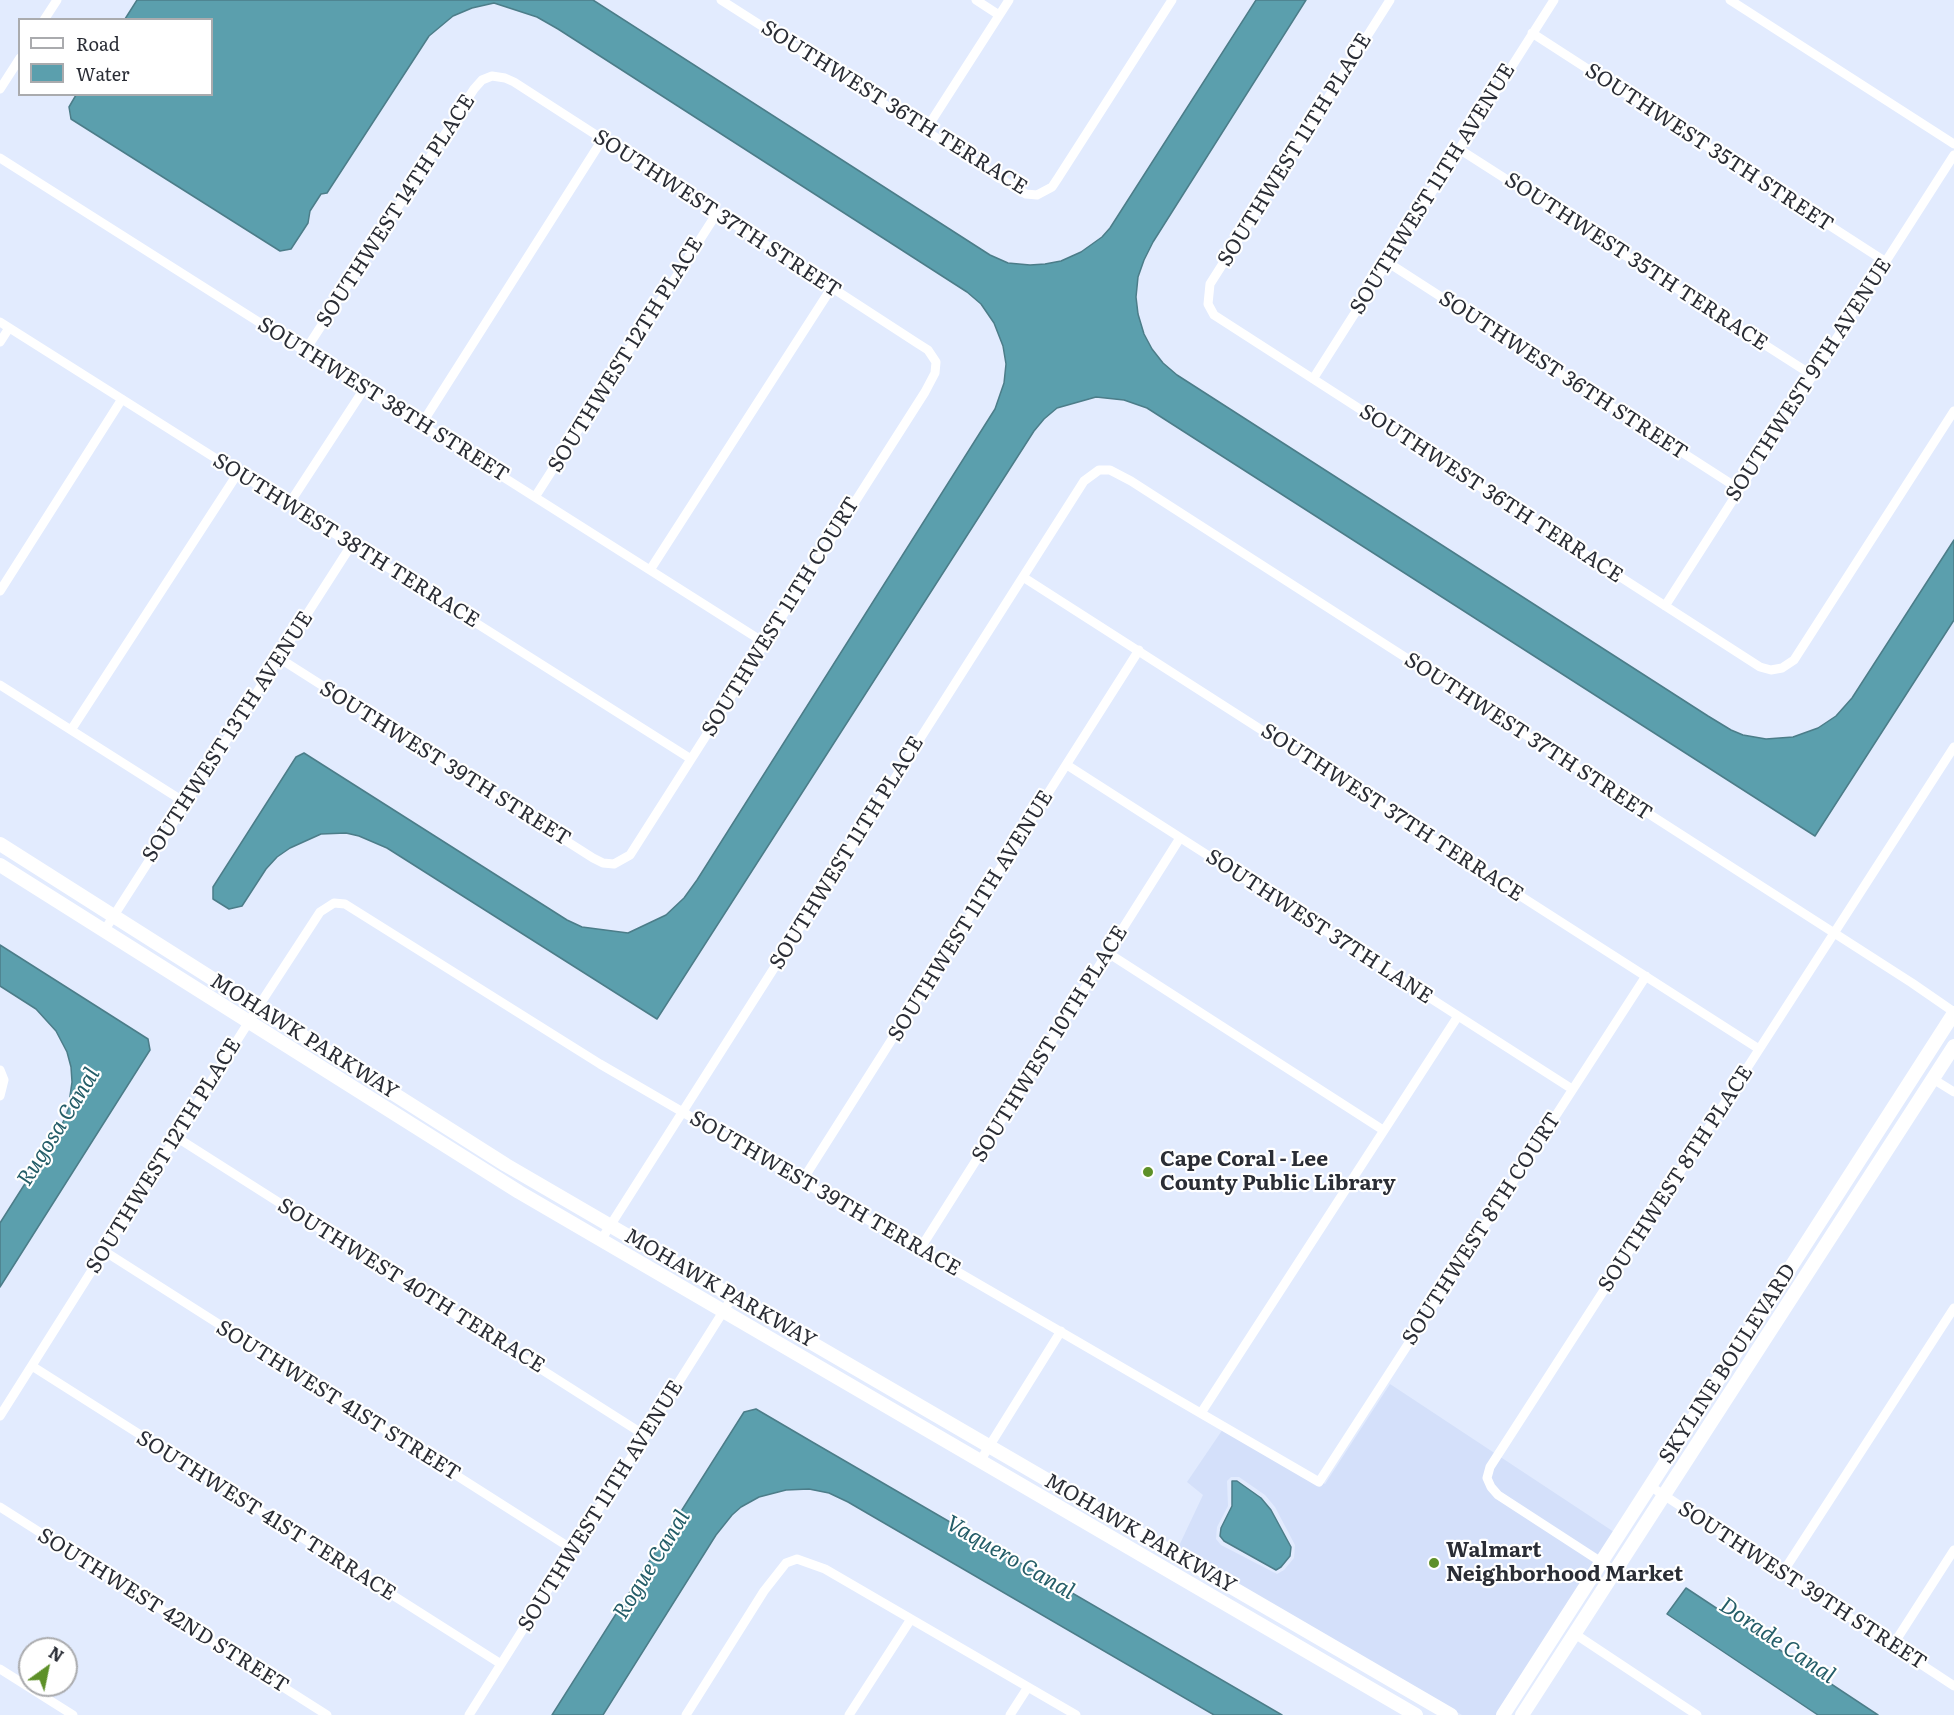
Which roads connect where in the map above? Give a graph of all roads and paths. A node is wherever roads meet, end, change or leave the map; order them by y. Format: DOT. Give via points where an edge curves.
graph roads {
  1 [pos="57,0"];
  2 [pos="721,0"];
  3 [pos="976,0"];
  4 [pos="1009,0"];
  5 [pos="1172,0"];
  6 [pos="1390,0"];
  7 [pos="1554,0"];
  8 [pos="1730,0"];
  9 [pos="999,15"];
  10 [pos="45,18"];
  11 [pos="1532,33"];
  12 [pos="18,61"];
  13 [pos="492,76"];
  14 [pos="0,89"];
  15 [pos="925,131"];
  16 [pos="603,140"];
  17 [pos="1954,144"];
  18 [pos="1459,149"];
  19 [pos="1954,155"];
  20 [pos="0,158"];
  21 [pos="717,213"];
  22 [pos="1886,261"];
  23 [pos="1387,262"];
  24 [pos="832,287"];
  25 [pos="1208,304"];
  26 [pos="0,322"];
  27 [pos="9,328"];
  28 [pos="0,342"];
  29 [pos="305,351"];
  30 [pos="936,362"];
  31 [pos="1812,375"];
  32 [pos="1313,379"];
  33 [pos="364,389"];
  34 [pos="122,399"];
  35 [pos="1954,411"];
  36 [pos="421,425"];
  37 [pos="1099,470"];
  38 [pos="238,473"];
  39 [pos="1740,489"];
  40 [pos="535,497"];
  41 [pos="290,504"];
  42 [pos="352,544"];
  43 [pos="650,570"];
  44 [pos="1023,577"];
  45 [pos="0,591"];
  46 [pos="1665,606"];
  47 [pos="765,643"];
  48 [pos="1139,651"];
  49 [pos="279,658"];
  50 [pos="0,685"];
  51 [pos="71,730"];
  52 [pos="1954,747"];
  53 [pos="691,759"];
  54 [pos="1067,765"];
  55 [pos="186,803"];
  56 [pos="1180,838"];
  57 [pos="0,844"];
  58 [pos="614,864"];
  59 [pos="0,865"];
  60 [pos="334,903"];
  61 [pos="114,916"];
  62 [pos="104,930"];
  63 [pos="1834,933"];
  64 [pos="1108,953"];
  65 [pos="1646,976"];
  66 [pos="258,1007"];
  67 [pos="1954,1013"];
  68 [pos="1458,1016"];
  69 [pos="249,1022"];
  70 [pos="1954,1046"];
  71 [pos="1759,1049"];
  72 [pos="0,1070"];
  73 [pos="1933,1079"];
  74 [pos="1572,1089"];
  75 [pos="1954,1092"];
  76 [pos="0,1096"];
  77 [pos="683,1112"];
  78 [pos="1383,1130"];
  79 [pos="176,1137"];
  80 [pos="802,1181"];
  81 [pos="611,1225"];
  82 [pos="601,1240"];
  83 [pos="920,1249"];
  84 [pos="104,1251"];
  85 [pos="733,1296"];
  86 [pos="1954,1308"];
  87 [pos="723,1311"];
  88 [pos="1061,1331"];
  89 [pos="32,1366"];
  90 [pos="1201,1413"];
  91 [pos="0,1416"];
  92 [pos="646,1436"];
  93 [pos="989,1446"];
  94 [pos="980,1461"];
  95 [pos="1318,1482"];
  96 [pos="1650,1486"];
  97 [pos="1664,1495"];
  98 [pos="0,1507"];
  99 [pos="572,1549"];
  100 [pos="1954,1550"];
  101 [pos="1601,1562"];
  102 [pos="1615,1571"];
  103 [pos="1783,1572"];
  104 [pos="911,1619"];
  105 [pos="1575,1634"];
  106 [pos="1893,1645"];
  107 [pos="501,1664"];
  108 [pos="0,1669"];
  109 [pos="1954,1686"];
  110 [pos="1028,1687"];
  111 [pos="74,1715"];
  112 [pos="327,1715"];
  113 [pos="469,1715"];
  114 [pos="686,1715"];
  115 [pos="849,1715"];
  116 [pos="1010,1715"];
  117 [pos="1076,1715"];
  118 [pos="1416,1715"];
  119 [pos="1451,1715"];
  120 [pos="1503,1715"];
  121 [pos="1522,1715"];
  122 [pos="1697,1715"];
  1 -- 10 [label="street"];
  2 -- 15 [label="street, SOUTHWEST 36TH TERRACE"];
  3 -- 9 [label="street"];
  4 -- 9 [label="street"];
  5 -- 15 [label="street, SOUTHWEST 36TH TERRACE" via="1052,187 1037,195 1026,194"];
  6 -- 25 [label="street, SOUTHWEST 11TH PLACE" via="1210,284"];
  7 -- 11 [label="street, SOUTHWEST 11TH AVENUE"];
  8 -- 17 [label="street"];
  9 -- 15 [label="street"];
  11 -- 18 [label="street, SOUTHWEST 11TH AVENUE"];
  11 -- 22 [label="street, SOUTHWEST 35TH STREET"];
  12 -- 14 [label="street"];
  13 -- 16 [label="street, SOUTHWEST 37TH STREET" via="514,82"];
  13 -- 29 [label="street, SOUTHWEST 14TH PLACE" via="474,89"];
  16 -- 21 [label="street, SOUTHWEST 37TH STREET"];
  16 -- 36 [label="street"];
  18 -- 23 [label="street, SOUTHWEST 11TH AVENUE"];
  18 -- 31 [label="street, SOUTHWEST 35TH TERRACE"];
  19 -- 22 [label="street, SOUTHWEST 9TH AVENUE"];
  20 -- 29 [label="street, SOUTHWEST 38TH STREET"];
  21 -- 24 [label="street, SOUTHWEST 37TH STREET"];
  21 -- 40 [label="street, SOUTHWEST 12TH PLACE"];
  22 -- 31 [label="street, SOUTHWEST 9TH AVENUE"];
  23 -- 32 [label="street, SOUTHWEST 11TH AVENUE"];
  23 -- 39 [label="street, SOUTHWEST 36TH STREET"];
  24 -- 30 [label="street, SOUTHWEST 37TH STREET" via="922,346"];
  24 -- 43 [label="street"];
  25 -- 32 [label="street, SOUTHWEST 36TH TERRACE" via="1214,315"];
  26 -- 27 [label="street, SOUTHWEST 38TH TERRACE"];
  27 -- 28 [label="street"];
  27 -- 34 [label="street, SOUTHWEST 38TH TERRACE"];
  29 -- 33 [label="street, SOUTHWEST 38TH STREET"];
  30 -- 47 [label="street, SOUTHWEST 11TH COURT" via="925,392"];
  31 -- 39 [label="street, SOUTHWEST 9TH AVENUE"];
  32 -- 46 [label="street, SOUTHWEST 36TH TERRACE"];
  33 -- 36 [label="street, SOUTHWEST 38TH STREET"];
  33 -- 41 [label="street"];
  34 -- 38 [label="street, SOUTHWEST 38TH TERRACE"];
  34 -- 45 [label="street"];
  35 -- 46 [label="street, SOUTHWEST 36TH TERRACE" via="1794,660 1782,669 1760,667"];
  36 -- 40 [label="street, SOUTHWEST 38TH STREET"];
  37 -- 44 [label="street, SOUTHWEST 11TH PLACE" via="1084,481"];
  37 -- 63 [label="street, SOUTHWEST 37TH STREET" via="1110,470 1131,481"];
  38 -- 41 [label="street, SOUTHWEST 38TH TERRACE"];
  38 -- 51 [label="street"];
  39 -- 46 [label="street, SOUTHWEST 9TH AVENUE"];
  40 -- 43 [label="street, SOUTHWEST 38TH STREET"];
  41 -- 42 [label="street, SOUTHWEST 38TH TERRACE"];
  42 -- 49 [label="street, SOUTHWEST 13TH AVENUE"];
  42 -- 53 [label="street, SOUTHWEST 38TH TERRACE"];
  43 -- 47 [label="street, SOUTHWEST 38TH STREET"];
  44 -- 48 [label="street, SOUTHWEST 37TH TERRACE"];
  44 -- 77 [label="street, SOUTHWEST 11TH PLACE"];
  47 -- 53 [label="street, SOUTHWEST 11TH COURT"];
  48 -- 54 [label="street, SOUTHWEST 11TH AVENUE"];
  48 -- 65 [label="street, SOUTHWEST 37TH TERRACE"];
  49 -- 55 [label="street, SOUTHWEST 13TH AVENUE"];
  49 -- 58 [label="street, SOUTHWEST 39TH STREET" via="593,858"];
  50 -- 51 [label="street"];
  51 -- 55 [label="street"];
  52 -- 63 [label="street, SOUTHWEST 8TH PLACE"];
  53 -- 58 [label="street, SOUTHWEST 11TH COURT" via="630,855"];
  54 -- 56 [label="street, SOUTHWEST 37TH LANE"];
  54 -- 80 [label="street, SOUTHWEST 11TH AVENUE"];
  55 -- 61 [label="street, SOUTHWEST 13TH AVENUE"];
  56 -- 64 [label="street, SOUTHWEST 10TH PLACE"];
  56 -- 68 [label="street, SOUTHWEST 37TH LANE"];
  57 -- 61 [label="street, MOHAWK PARKWAY"];
  59 -- 62 [label="street, MOHAWK PARKWAY"];
  60 -- 66 [label="street, SOUTHWEST 12TH PLACE" via="320,912"];
  60 -- 77 [label="street, SOUTHWEST 39TH TERRACE" via="345,904"];
  61 -- 62 [label="street, SOUTHWEST 13TH AVENUE"];
  61 -- 66 [label="street, MOHAWK PARKWAY"];
  62 -- 69 [label="street, MOHAWK PARKWAY"];
  63 -- 67 [label="street, SOUTHWEST 37TH STREET"];
  63 -- 71 [label="street, SOUTHWEST 8TH PLACE"];
  64 -- 78 [label="street"];
  64 -- 83 [label="street, SOUTHWEST 10TH PLACE"];
  65 -- 71 [label="street, SOUTHWEST 37TH TERRACE"];
  65 -- 74 [label="street, SOUTHWEST 8TH COURT"];
  66 -- 69 [label="street, SOUTHWEST 12TH PLACE"];
  66 -- 81 [label="street, MOHAWK PARKWAY" via="506,1165"];
  67 -- 96 [label="street, SKYLINE BOULEVARD"];
  68 -- 74 [label="street, SOUTHWEST 37TH LANE"];
  68 -- 78 [label="street"];
  69 -- 79 [label="street, SOUTHWEST 12TH PLACE"];
  69 -- 82 [label="street, MOHAWK PARKWAY"];
  70 -- 73 [label="street, SKYLINE BOULEVARD"];
  71 -- 101 [label="street, SOUTHWEST 8TH PLACE" via="1490,1467 1487,1478 1498,1495"];
  72 -- 76 [label="street" via="4,1080"];
  73 -- 75 [label="street"];
  73 -- 97 [label="street, SKYLINE BOULEVARD"];
  74 -- 95 [label="street, SOUTHWEST 8TH COURT"];
  77 -- 80 [label="street, SOUTHWEST 39TH TERRACE"];
  77 -- 81 [label="street, SOUTHWEST 11TH PLACE"];
  78 -- 90 [label="street"];
  79 -- 84 [label="street, SOUTHWEST 12TH PLACE"];
  79 -- 92 [label="street, SOUTHWEST 40TH TERRACE"];
  80 -- 83 [label="street, SOUTHWEST 39TH TERRACE"];
  81 -- 82 [label="street, SOUTHWEST 11TH PLACE"];
  81 -- 85 [label="street, MOHAWK PARKWAY"];
  82 -- 87 [label="street, MOHAWK PARKWAY"];
  83 -- 88 [label="street, SOUTHWEST 39TH TERRACE"];
  84 -- 89 [label="street, SOUTHWEST 12TH PLACE"];
  84 -- 99 [label="street, SOUTHWEST 41ST STREET"];
  85 -- 87 [label="street, SOUTHWEST 11TH AVENUE"];
  85 -- 93 [label="street, MOHAWK PARKWAY"];
  86 -- 103 [label="street"];
  87 -- 92 [label="street, SOUTHWEST 11TH AVENUE"];
  87 -- 94 [label="street, MOHAWK PARKWAY"];
  88 -- 90 [label="street, SOUTHWEST 39TH TERRACE"];
  88 -- 93 [label="street"];
  89 -- 91 [label="street, SOUTHWEST 12TH PLACE"];
  89 -- 107 [label="street, SOUTHWEST 41ST TERRACE"];
  90 -- 95 [label="street, SOUTHWEST 39TH TERRACE"];
  92 -- 99 [label="street, SOUTHWEST 11TH AVENUE"];
  93 -- 94 [label="street"];
  93 -- 119 [label="street, MOHAWK PARKWAY"];
  94 -- 118 [label="street, MOHAWK PARKWAY"];
  96 -- 97 [label="street, SOUTHWEST 39TH STREET"];
  96 -- 101 [label="street, SKYLINE BOULEVARD"];
  97 -- 102 [label="street, SKYLINE BOULEVARD"];
  97 -- 103 [label="street, SOUTHWEST 39TH STREET"];
  98 -- 112 [label="street, SOUTHWEST 42ND STREET"];
  99 -- 107 [label="street, SOUTHWEST 11TH AVENUE"];
  100 -- 106 [label="street"];
  101 -- 102 [label="street, SOUTHWEST 8TH PLACE"];
  101 -- 120 [label="street, SKYLINE BOULEVARD"];
  102 -- 105 [label="street, SKYLINE BOULEVARD"];
  103 -- 106 [label="street, SOUTHWEST 39TH STREET"];
  104 -- 110 [label="street"];
  104 -- 114 [label="street" via="825,1569 797,1559 786,1563"];
  104 -- 115 [label="street"];
  105 -- 121 [label="street, SKYLINE BOULEVARD"];
  105 -- 122 [label="street"];
  106 -- 109 [label="street, SOUTHWEST 39TH STREET"];
  107 -- 113 [label="street, SOUTHWEST 11TH AVENUE"];
  108 -- 111 [label="street"];
  110 -- 116 [label="street"];
  110 -- 117 [label="street"];
}
